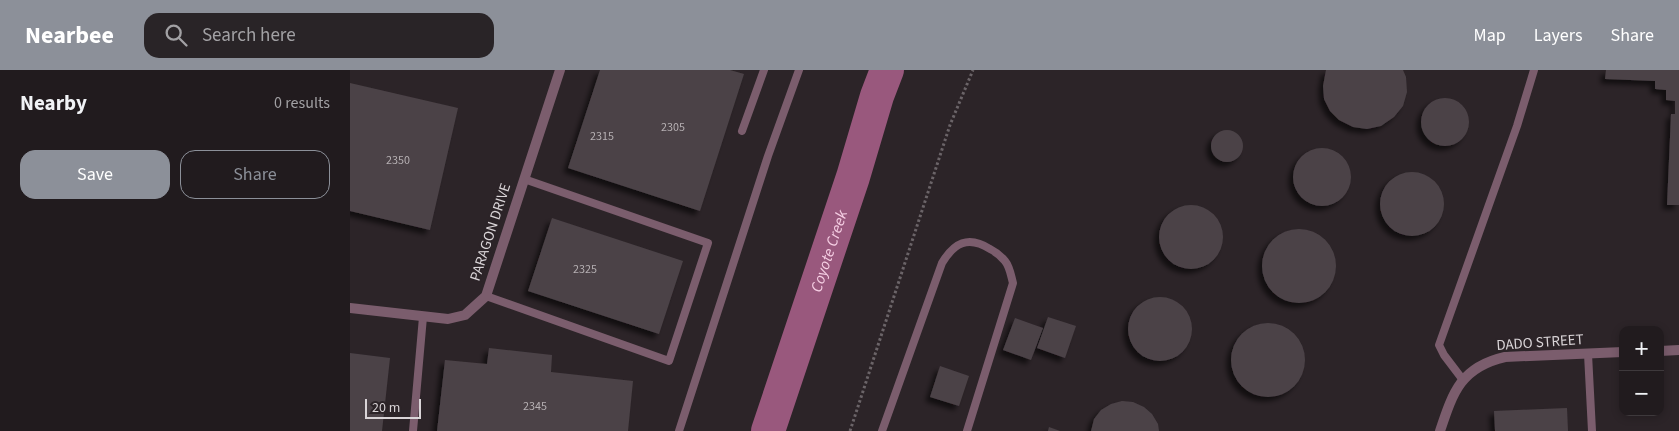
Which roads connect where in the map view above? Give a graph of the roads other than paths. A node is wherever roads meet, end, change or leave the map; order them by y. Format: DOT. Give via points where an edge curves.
graph roads {
  1 [pos="560,70"];
  2 [pos="764,70"];
  3 [pos="799,70"];
  4 [pos="1534,70"];
  5 [pos="742,131"];
  6 [pos="524,179"];
  7 [pos="486,296"];
  8 [pos="350,308"];
  9 [pos="423,317"];
  10 [pos="1679,350"];
  11 [pos="1664,351"];
  12 [pos="1619,352"];
  13 [pos="1588,354"];
  14 [pos="1463,380"];
  15 [pos="413,431"];
  16 [pos="679,431"];
  17 [pos="882,431"];
  18 [pos="967,431"];
  19 [pos="1440,431"];
  20 [pos="1592,431"];
  1 -- 6 [label="street, PARAGON DRIVE"];
  2 -- 5 [label="lane"];
  3 -- 16 [label="lane"];
  4 -- 14 [label="lane" via="1439,345"];
  6 -- 7 [label="street, PARAGON DRIVE"];
  6 -- 7 [label="lane" via="708,243 669,361"];
  7 -- 9 [label="street, PARAGON DRIVE" via="465,315 448,319"];
  8 -- 9 [label="street, PARAGON DRIVE"];
  9 -- 15 [label="lane"];
  10 -- 11 [label="street"];
  12 -- 13 [label="street, DADO STREET"];
  13 -- 14 [label="street, DADO STREET" via="1506,357 1482,365"];
  13 -- 20 [label="lane"];
  14 -- 19 [label="street, DADO STREET" via="1450,401"];
  17 -- 18 [label="lane" via="942,263 947,254 962,242 973,240 1006,262 1013,283"];
}
